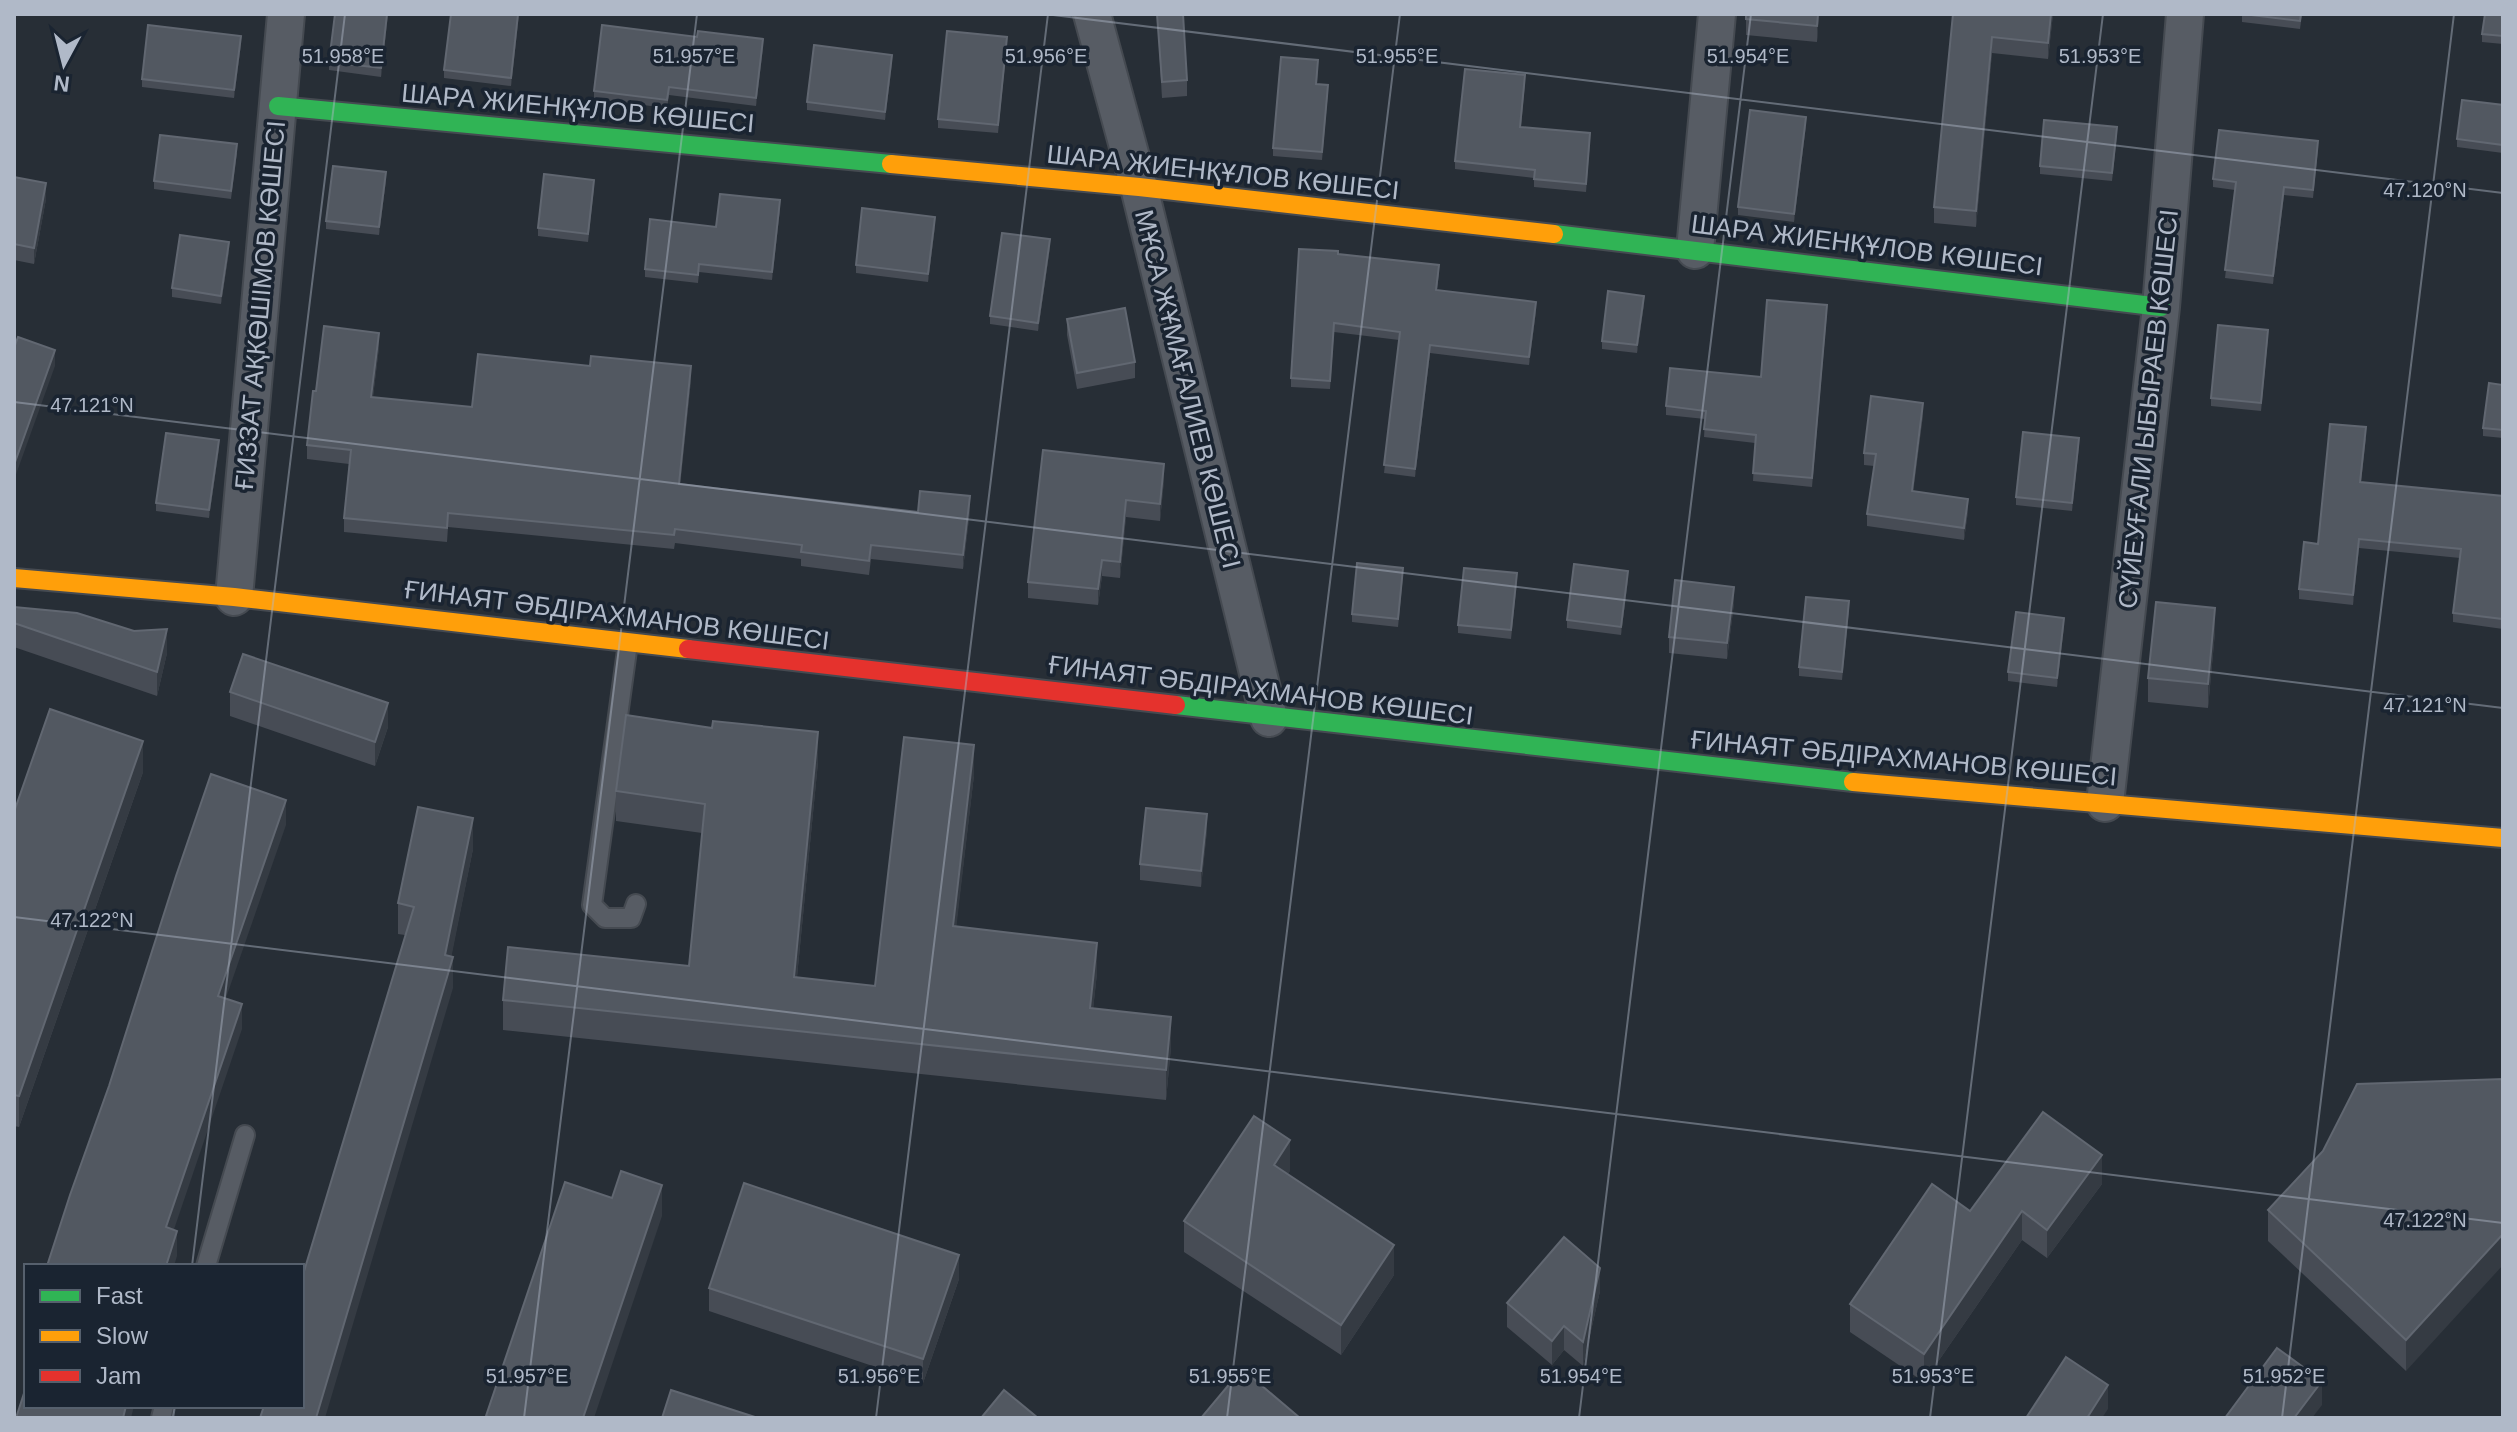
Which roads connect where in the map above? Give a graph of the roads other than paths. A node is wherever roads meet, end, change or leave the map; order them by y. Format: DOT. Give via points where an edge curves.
graph roads {
  1 [pos="286,14"];
  2 [pos="1092,14"];
  3 [pos="1717,14"];
  4 [pos="2185,14"];
  5 [pos="278,106"];
  6 [pos="1139,187"];
  7 [pos="1695,250"];
  8 [pos="2161,307"];
  9 [pos="14,578"];
  10 [pos="234,597"];
  11 [pos="628,643"];
  12 [pos="1269,718"];
  13 [pos="2105,803"];
  14 [pos="2503,838"];
  15 [pos="636,904"];
  16 [pos="245,1135"];
  17 [pos="207,1264"];
  1 -- 5 [label="street, ҒИЗЗАТ АҚКӨШІМОВ КӨШЕСI"];
  2 -- 6 [label="street, МҰСА ЖҰМАҒАЛИЕВ КӨШЕСІ"];
  3 -- 7 [label="street"];
  4 -- 8 [label="street, СҮЙЕУҒАЛИ ЫБЫРАЕВ КӨШЕСI"];
  5 -- 6 [label="street, ШАРА ЖИЕНҚҰЛОВ КӨШЕСІ"];
  5 -- 10 [label="street, ҒИЗЗАТ АҚКӨШІМОВ КӨШЕСI"];
  6 -- 7 [label="street, ШАРА ЖИЕНҚҰЛОВ КӨШЕСІ"];
  6 -- 12 [label="street, МҰСА ЖҰМАҒАЛИЕВ КӨШЕСІ"];
  7 -- 8 [label="street, ШАРА ЖИЕНҚҰЛОВ КӨШЕСІ"];
  8 -- 13 [label="street, СҮЙЕУҒАЛИ ЫБЫРАЕВ КӨШЕСI"];
  9 -- 10 [label="street, ҒИНАЯТ ӘБДІРАХМАНОВ КӨШЕСІ"];
  10 -- 11 [label="street, ҒИНАЯТ ӘБДІРАХМАНОВ КӨШЕСІ"];
  11 -- 12 [label="street, ҒИНАЯТ ӘБДІРАХМАНОВ КӨШЕСІ"];
  11 -- 15 [label="lane" via="592,905 605,918 631,918"];
  12 -- 13 [label="street, ҒИНАЯТ ӘБДІРАХМАНОВ КӨШЕСІ" via="1798,777"];
  13 -- 14 [label="street, ҒИНАЯТ ӘБДІРАХМАНОВ КӨШЕСІ"];
  16 -- 17 [label="lane"];
}
